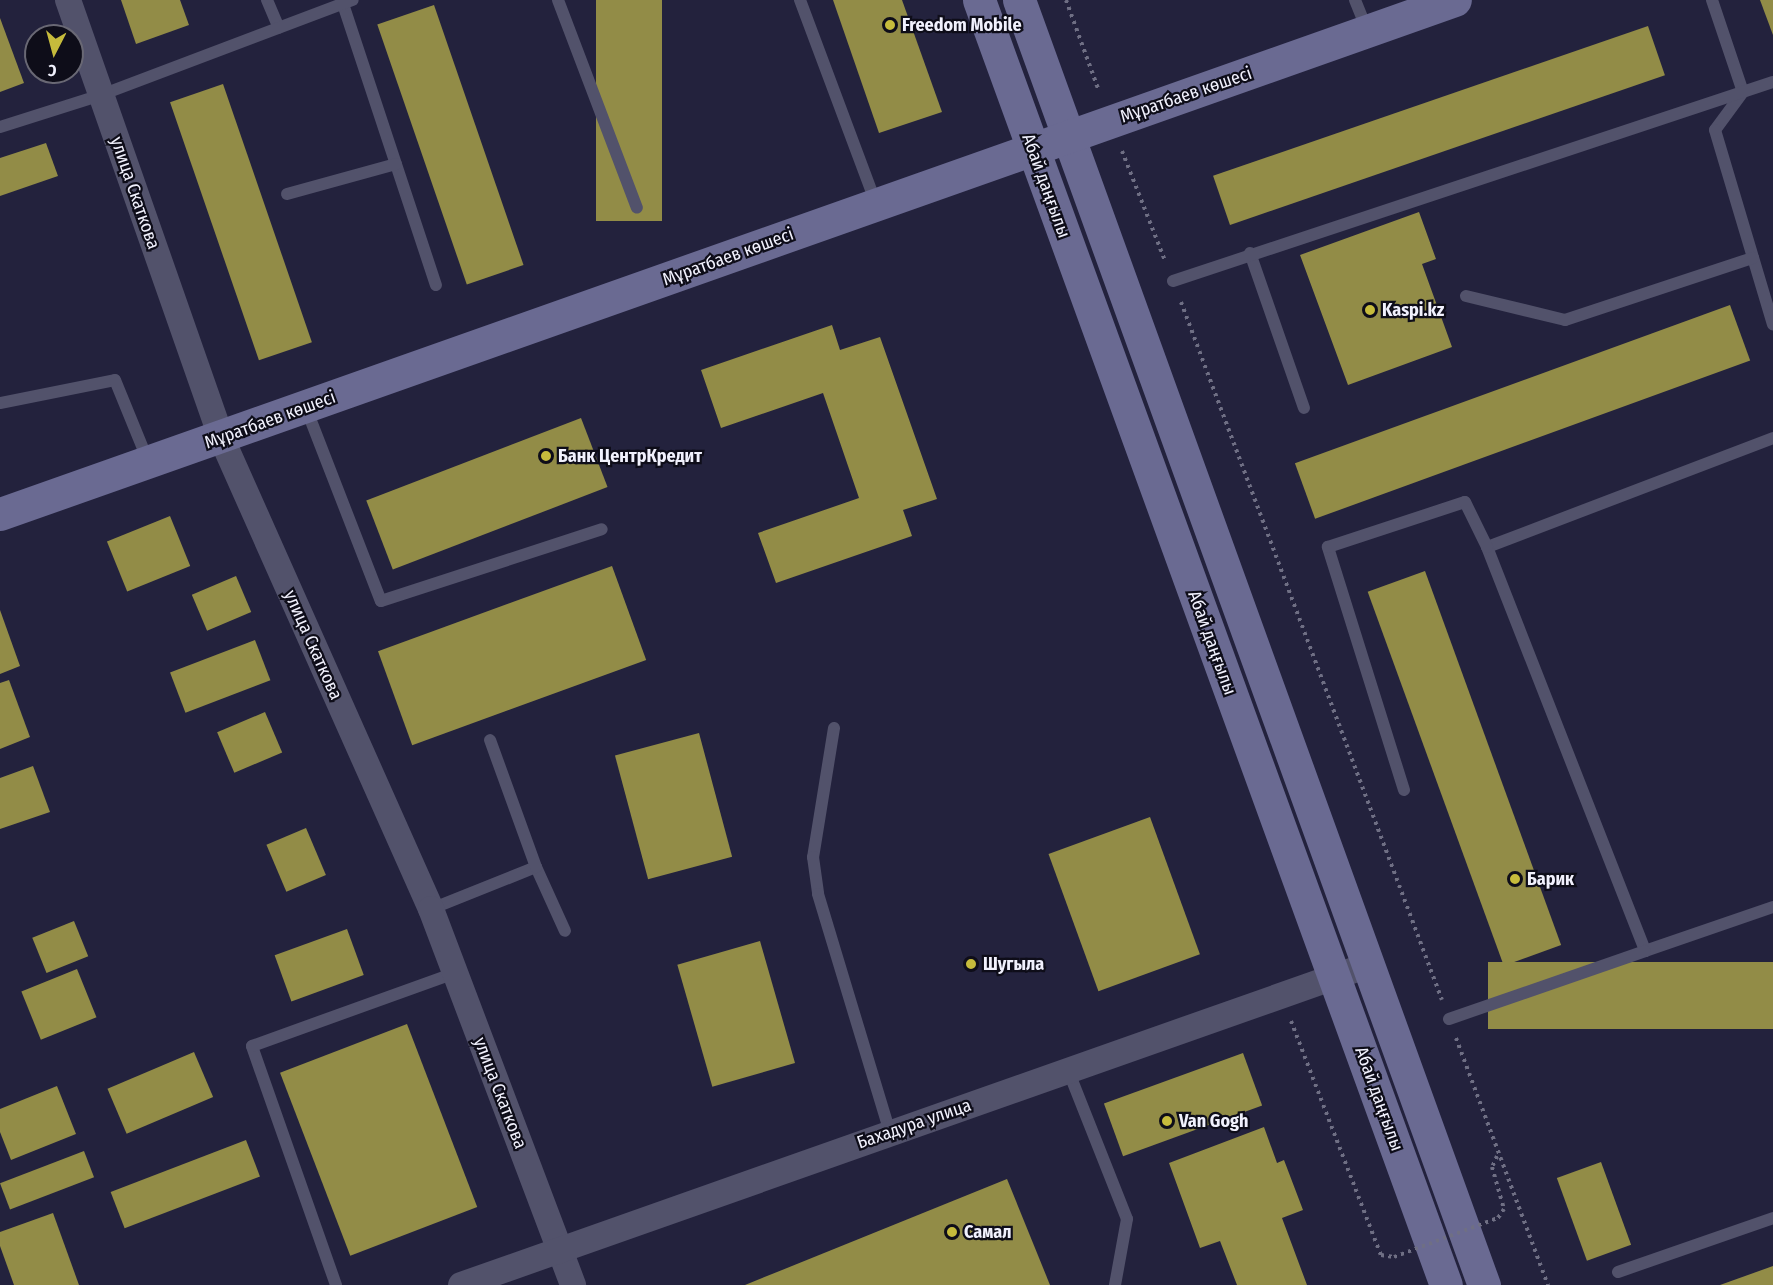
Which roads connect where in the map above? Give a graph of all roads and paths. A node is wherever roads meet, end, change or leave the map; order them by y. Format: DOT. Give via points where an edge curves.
graph roads {
  1 [pos="68,0"];
  2 [pos="267,0"];
  3 [pos="558,0"];
  4 [pos="800,0"];
  5 [pos="980,0"];
  6 [pos="1019,0"];
  7 [pos="1066,0"];
  8 [pos="1355,0"];
  9 [pos="1455,0"];
  10 [pos="1712,0"];
  11 [pos="348,2"];
  12 [pos="279,28"];
  13 [pos="1367,30"];
  14 [pos="1773,82"];
  15 [pos="1743,92"];
  16 [pos="101,95"];
  17 [pos="1110,121"];
  18 [pos="0,127"];
  19 [pos="1068,134"];
  20 [pos="1033,148"];
  21 [pos="396,164"];
  22 [pos="287,194"];
  23 [pos="876,204"];
  24 [pos="637,208"];
  25 [pos="1251,253"];
  26 [pos="1753,258"];
  27 [pos="1173,281"];
  28 [pos="436,285"];
  29 [pos="1769,294"];
  30 [pos="1466,296"];
  31 [pos="1773,325"];
  32 [pos="0,403"];
  33 [pos="306,407"];
  34 [pos="1304,408"];
  35 [pos="221,437"];
  36 [pos="1773,438"];
  37 [pos="148,462"];
  38 [pos="0,514"];
  39 [pos="602,529"];
  40 [pos="1487,546"];
  41 [pos="834,728"];
  42 [pos="490,740"];
  43 [pos="1404,790"];
  44 [pos="536,867"];
  45 [pos="1773,907"];
  46 [pos="430,909"];
  47 [pos="566,931"];
  48 [pos="1645,951"];
  49 [pos="1368,964"];
  50 [pos="454,973"];
  51 [pos="1334,977"];
  52 [pos="1281,996"];
  53 [pos="1449,1019"];
  54 [pos="1068,1070"];
  55 [pos="890,1133"];
  56 [pos="1497,1155"];
  57 [pos="1773,1218"];
  58 [pos="559,1249"];
  59 [pos="1618,1272"];
  60 [pos="336,1285"];
  61 [pos="461,1285"];
  62 [pos="573,1285"];
  63 [pos="1115,1285"];
  64 [pos="1446,1285"];
  65 [pos="1484,1285"];
  66 [pos="1548,1285"];
  1 -- 16 [label="street, улица Скаткова"];
  2 -- 12 [label="lane"];
  3 -- 24 [label="lane"];
  4 -- 23 [label="lane"];
  5 -- 20 [label="main road, Абай даңғылы"];
  6 -- 19 [label="main road, Абай даңғылы"];
  7 -- 17 [label="path"];
  8 -- 13 [label="lane"];
  9 -- 13 [label="main road, Мұратбаев көшесі"];
  10 -- 15 [label="lane"];
  11 -- 12 [label="lane"];
  11 -- 21 [label="lane"];
  12 -- 16 [label="lane"];
  13 -- 17 [label="main road, Мұратбаев көшесі"];
  14 -- 15 [label="lane"];
  15 -- 25 [label="lane"];
  15 -- 26 [label="lane" via="1715,130"];
  16 -- 18 [label="lane"];
  16 -- 35 [label="street, улица Скаткова"];
  17 -- 19 [label="main road, Мұратбаев көшесі"];
  17 -- 27 [label="path"];
  19 -- 20 [label="main road, Мұратбаев көшесі"];
  19 -- 49 [label="main road, Абай даңғылы"];
  20 -- 23 [label="main road, Мұратбаев көшесі"];
  20 -- 51 [label="main road, Абай даңғылы"];
  21 -- 22 [label="lane"];
  21 -- 28 [label="lane"];
  23 -- 33 [label="main road, Мұратбаев көшесі"];
  25 -- 27 [label="lane"];
  25 -- 34 [label="lane"];
  26 -- 29 [label="lane"];
  26 -- 30 [label="lane" via="1565,320"];
  27 -- 53 [label="path"];
  29 -- 31 [label="lane"];
  32 -- 37 [label="lane" via="115,381"];
  33 -- 35 [label="main road, Мұратбаев көшесі"];
  33 -- 39 [label="lane" via="381,601"];
  35 -- 37 [label="main road, Мұратбаев көшесі"];
  35 -- 46 [label="street, улица Скаткова"];
  36 -- 40 [label="lane"];
  37 -- 38 [label="main road, Мұратбаев көшесі"];
  40 -- 43 [label="lane" via="1465,502 1328,547"];
  40 -- 48 [label="lane"];
  41 -- 55 [label="lane" via="813,857 818,894"];
  42 -- 44 [label="lane"];
  44 -- 46 [label="lane"];
  44 -- 47 [label="lane"];
  45 -- 48 [label="lane"];
  46 -- 50 [label="street, улица Скаткова"];
  48 -- 53 [label="lane"];
  49 -- 51 [label="street, Бахадура улица"];
  49 -- 65 [label="main road, Абай даңғылы"];
  50 -- 58 [label="street, улица Скаткова"];
  50 -- 60 [label="lane" via="252,1046"];
  51 -- 52 [label="street, Бахадура улица"];
  51 -- 64 [label="main road, Абай даңғылы"];
  52 -- 54 [label="street, Бахадура улица"];
  52 -- 56 [label="path, bridge" via="1381,1255 1394,1257 1498,1218 1504,1209 1492,1167"];
  53 -- 56 [label="path"];
  54 -- 55 [label="street, Бахадура улица"];
  54 -- 63 [label="lane" via="1127,1219"];
  55 -- 58 [label="street, Бахадура улица"];
  56 -- 66 [label="path"];
  57 -- 59 [label="lane"];
  58 -- 61 [label="street, Бахадура улица"];
  58 -- 62 [label="street, улица Скаткова"];
}
